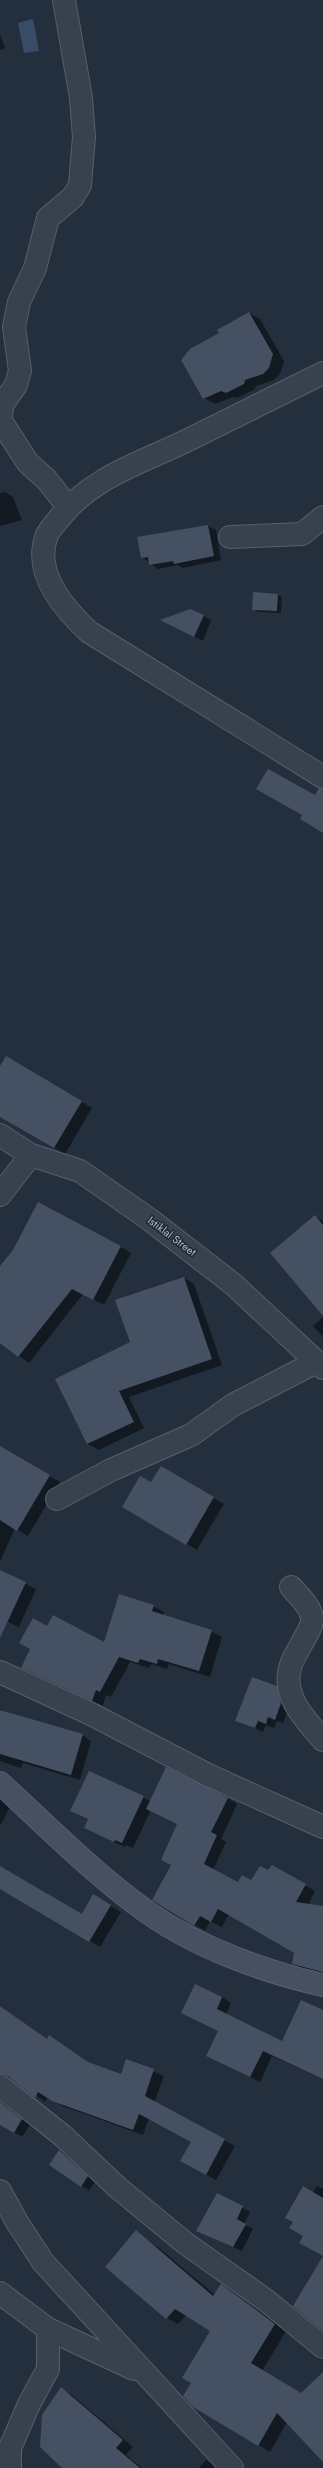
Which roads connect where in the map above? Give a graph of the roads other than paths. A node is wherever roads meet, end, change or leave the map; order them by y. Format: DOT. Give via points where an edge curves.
graph roads {
  1 [pos="64,0"];
  2 [pos="323,373"];
  3 [pos="68,507"];
  4 [pos="323,517"];
  5 [pos="230,537"];
  6 [pos="323,777"];
  7 [pos="0,1135"];
  8 [pos="31,1155"];
  9 [pos="0,1195"];
  10 [pos="319,1365"];
  11 [pos="57,1499"];
  12 [pos="292,1587"];
  13 [pos="0,1672"];
  14 [pos="323,1740"];
  15 [pos="0,1783"];
  16 [pos="323,1827"];
  17 [pos="323,1984"];
  18 [pos="0,2086"];
  19 [pos="0,2190"];
  20 [pos="0,2293"];
  21 [pos="48,2328"];
  22 [pos="323,2347"];
  23 [pos="146,2375"];
  24 [pos="10,2468"];
  25 [pos="232,2468"];
  1 -- 3 [label="street" via="81,98 84,137 80,185 73,197 48,218 35,268 19,302 14,327 20,371 16,384 2,405 1,421 28,463 47,480"];
  2 -- 3 [label="street" via="124,469 89,489"];
  3 -- 6 [label="street" via="47,535 44,552 46,574 55,595 71,615 88,632 124,656"];
  4 -- 5 [label="street" via="302,534"];
  7 -- 8 [label="street, Istiklal Street"];
  8 -- 9 [label="street"];
  8 -- 10 [label="street, Istiklal Street" via="80,1171 149,1219 233,1284"];
  10 -- 11 [label="street" via="233,1405 191,1435 111,1470"];
  12 -- 14 [label="street" via="310,1610 312,1619 290,1667 290,1690 295,1704"];
  13 -- 16 [label="street"];
  15 -- 17 [label="main road" via="107,1882 151,1915 186,1936 281,1976"];
  18 -- 22 [label="street" via="63,2136 117,2187 185,2243 267,2301"];
  19 -- 23 [label="street" via="43,2262"];
  20 -- 21 [label="street"];
  21 -- 23 [label="street"];
  21 -- 24 [label="street" via="48,2370 29,2404 10,2448"];
  23 -- 25 [label="street"];
}
